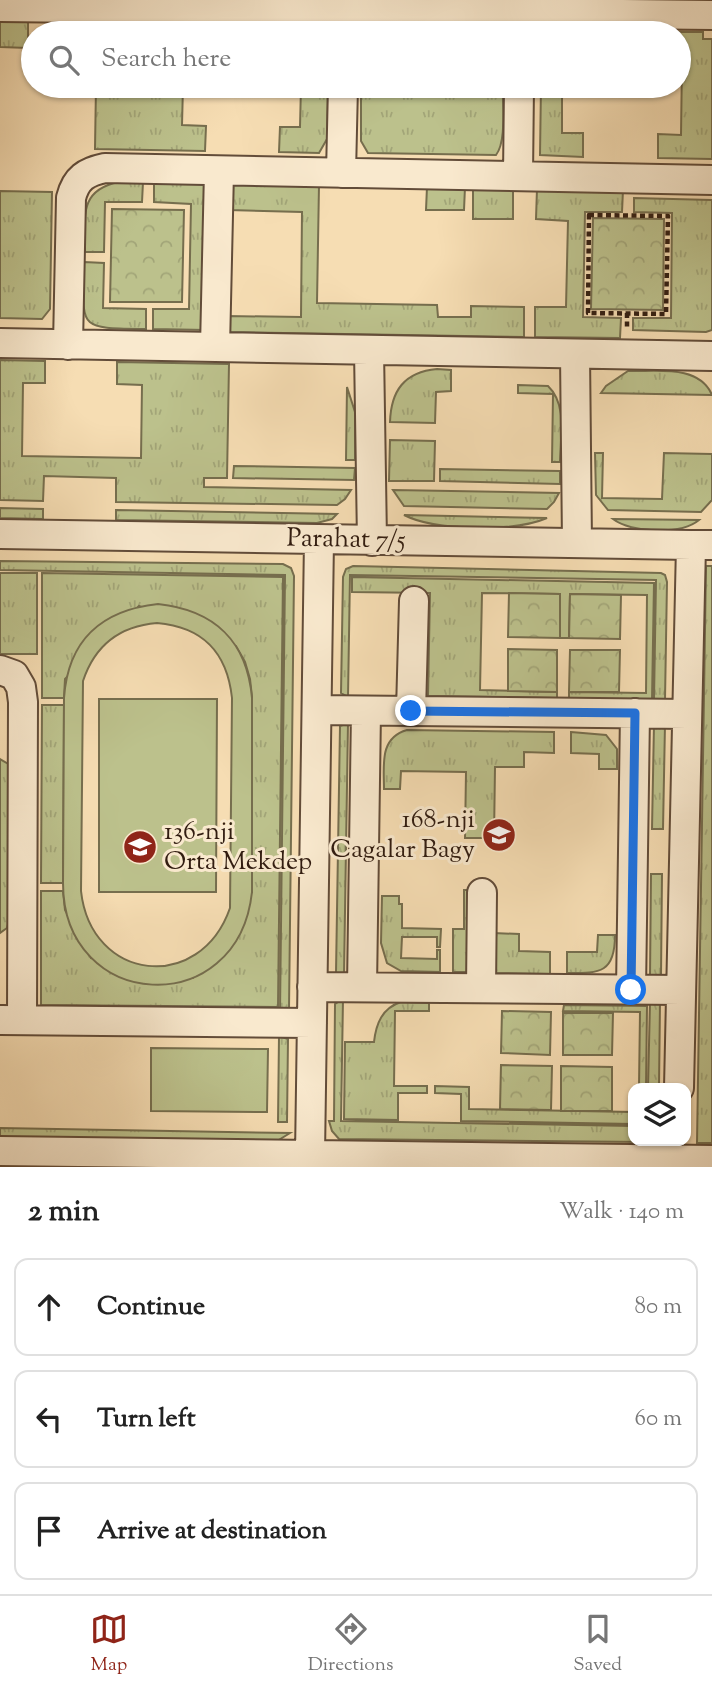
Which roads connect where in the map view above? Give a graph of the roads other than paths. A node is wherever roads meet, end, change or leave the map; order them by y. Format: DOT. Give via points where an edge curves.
graph roads {
  1 [pos="0,7"];
  2 [pos="712,15"];
  3 [pos="320,21"];
  4 [pos="568,21"];
  5 [pos="342,98"];
  6 [pos="519,98"];
  7 [pos="219,171"];
  8 [pos="341,173"];
  9 [pos="518,176"];
  10 [pos="712,180"];
  11 [pos="0,344"];
  12 [pos="68,345"];
  13 [pos="215,347"];
  14 [pos="369,350"];
  15 [pos="575,354"];
  16 [pos="712,356"];
  17 [pos="0,534"];
  18 [pos="319,540"];
  19 [pos="372,541"];
  20 [pos="577,543"];
  21 [pos="702,545"];
  22 [pos="414,601"];
  23 [pos="0,670"];
  24 [pos="317,710"];
  25 [pos="366,710"];
  26 [pos="411,711"];
  27 [pos="635,713"];
  28 [pos="687,714"];
  29 [pos="12,743"];
  30 [pos="482,892"];
  31 [pos="11,948"];
  32 [pos="312,987"];
  33 [pos="362,987"];
  34 [pos="481,988"];
  35 [pos="631,990"];
  36 [pos="681,990"];
  37 [pos="11,1020"];
  38 [pos="312,1023"];
  39 [pos="679,1083"];
  40 [pos="677,1150"];
  41 [pos="0,1151"];
  42 [pos="310,1154"];
  43 [pos="712,1160"];
  1 -- 3 [label="street"];
  2 -- 4 [label="street"];
  5 -- 8 [label="street"];
  6 -- 9 [label="street"];
  7 -- 8 [label="street"];
  7 -- 12 [label="street" via="105,168 80,177 71,198"];
  7 -- 13 [label="street"];
  8 -- 9 [label="street"];
  9 -- 10 [label="street"];
  11 -- 12 [label="street"];
  12 -- 13 [label="street"];
  13 -- 14 [label="street"];
  14 -- 15 [label="street"];
  14 -- 19 [label="street"];
  15 -- 16 [label="street"];
  15 -- 20 [label="street"];
  17 -- 18 [label="street, Parahat 7/5"];
  18 -- 19 [label="street, Parahat 7/5"];
  18 -- 24 [label="street"];
  19 -- 20 [label="street, Parahat 7/5"];
  20 -- 21 [label="street, Parahat 7/5"];
  21 -- 28 [label="street"];
  22 -- 26 [label="street"];
  23 -- 29 [label="street" via="14,675 21,687 23,702"];
  24 -- 25 [label="street"];
  24 -- 32 [label="street"];
  25 -- 26 [label="street"];
  25 -- 33 [label="street"];
  26 -- 27 [label="street"];
  27 -- 28 [label="street"];
  27 -- 35 [label="street"];
  28 -- 36 [label="street"];
  29 -- 31 [label="street"];
  30 -- 34 [label="street"];
  31 -- 37 [label="street"];
  32 -- 33 [label="street"];
  32 -- 38 [label="street"];
  33 -- 34 [label="street"];
  34 -- 35 [label="street"];
  35 -- 36 [label="street"];
  36 -- 39 [label="street"];
  37 -- 38 [label="street"];
  38 -- 42 [label="street"];
  40 -- 42 [label="street"];
  40 -- 43 [label="street"];
  41 -- 42 [label="street"];
}
